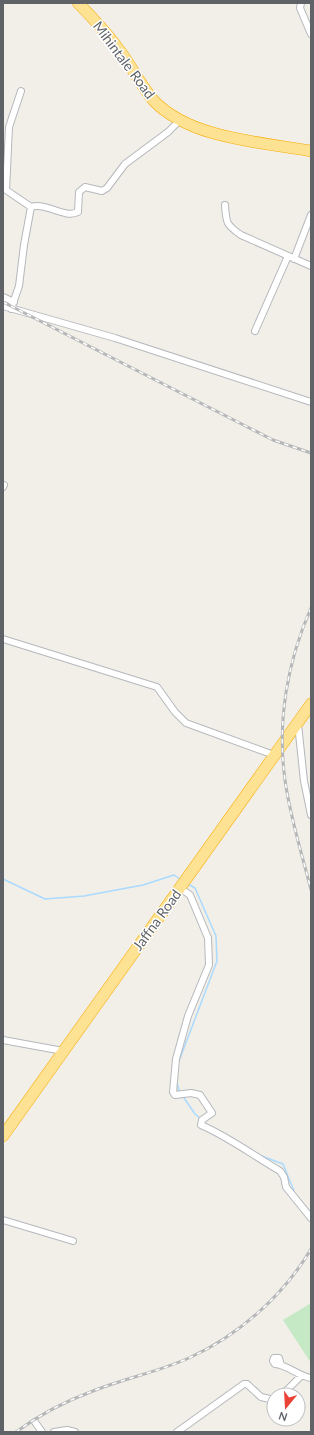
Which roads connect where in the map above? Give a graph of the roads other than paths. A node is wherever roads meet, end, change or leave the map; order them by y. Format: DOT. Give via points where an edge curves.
graph roads {
  1 [pos="78,3"];
  2 [pos="301,3"];
  3 [pos="311,34"];
  4 [pos="21,91"];
  5 [pos="179,120"];
  6 [pos="311,150"];
  7 [pos="225,205"];
  8 [pos="31,207"];
  9 [pos="311,215"];
  10 [pos="291,257"];
  11 [pos="311,266"];
  12 [pos="3,297"];
  13 [pos="14,302"];
  14 [pos="3,306"];
  15 [pos="12,309"];
  16 [pos="255,331"];
  17 [pos="311,402"];
  18 [pos="3,639"];
  19 [pos="311,704"];
  20 [pos="298,722"];
  21 [pos="274,755"];
  22 [pos="311,815"];
  23 [pos="183,883"];
  24 [pos="3,1040"];
  25 [pos="63,1051"];
  26 [pos="3,1136"];
  27 [pos="311,1218"];
  28 [pos="3,1220"];
  29 [pos="73,1241"];
  30 [pos="281,1365"];
  31 [pos="301,1376"];
  32 [pos="311,1378"];
  33 [pos="290,1387"];
  34 [pos="266,1398"];
  35 [pos="35,1422"];
  36 [pos="42,1432"];
  37 [pos="54,1432"];
  38 [pos="75,1432"];
  39 [pos="177,1432"];
  1 -- 5 [label="highway, Mihintale Road" via="108,36 154,101"];
  2 -- 3 [label="street" via="300,8"];
  4 -- 8 [label="street" via="9,128 5,185 6,190"];
  5 -- 6 [label="highway, Mihintale Road" via="209,133"];
  5 -- 8 [label="street" via="168,132 125,164 107,188 102,191 85,187 79,192 78,212 68,214 39,205"];
  7 -- 10 [label="street" via="226,222 232,229"];
  8 -- 13 [label="street" via="19,286"];
  9 -- 10 [label="street"];
  10 -- 11 [label="street"];
  10 -- 16 [label="street"];
  12 -- 13 [label="street"];
  13 -- 15 [label="street"];
  14 -- 15 [label="street"];
  15 -- 17 [label="street" via="115,338"];
  18 -- 21 [label="street" via="157,687 175,712 186,722"];
  19 -- 20 [label="highway, Jaffna Road"];
  20 -- 21 [label="highway, Jaffna Road"];
  20 -- 22 [label="street" via="304,781"];
  21 -- 23 [label="highway, Jaffna Road"];
  23 -- 25 [label="highway, Jaffna Road"];
  23 -- 27 [label="street" via="208,938 209,965 188,1016 176,1059 173,1092 176,1095 200,1095 212,1113 203,1119 201,1125 221,1134 280,1171 286,1187"];
  24 -- 25 [label="street"];
  25 -- 26 [label="highway, Jaffna Road"];
  28 -- 29 [label="street"];
  30 -- 31 [label="street"];
  31 -- 32 [label="street"];
  31 -- 33 [label="street"];
  34 -- 39 [label="street" via="244,1384"];
  35 -- 36 [label="street"];
  37 -- 38 [label="street"];
}
